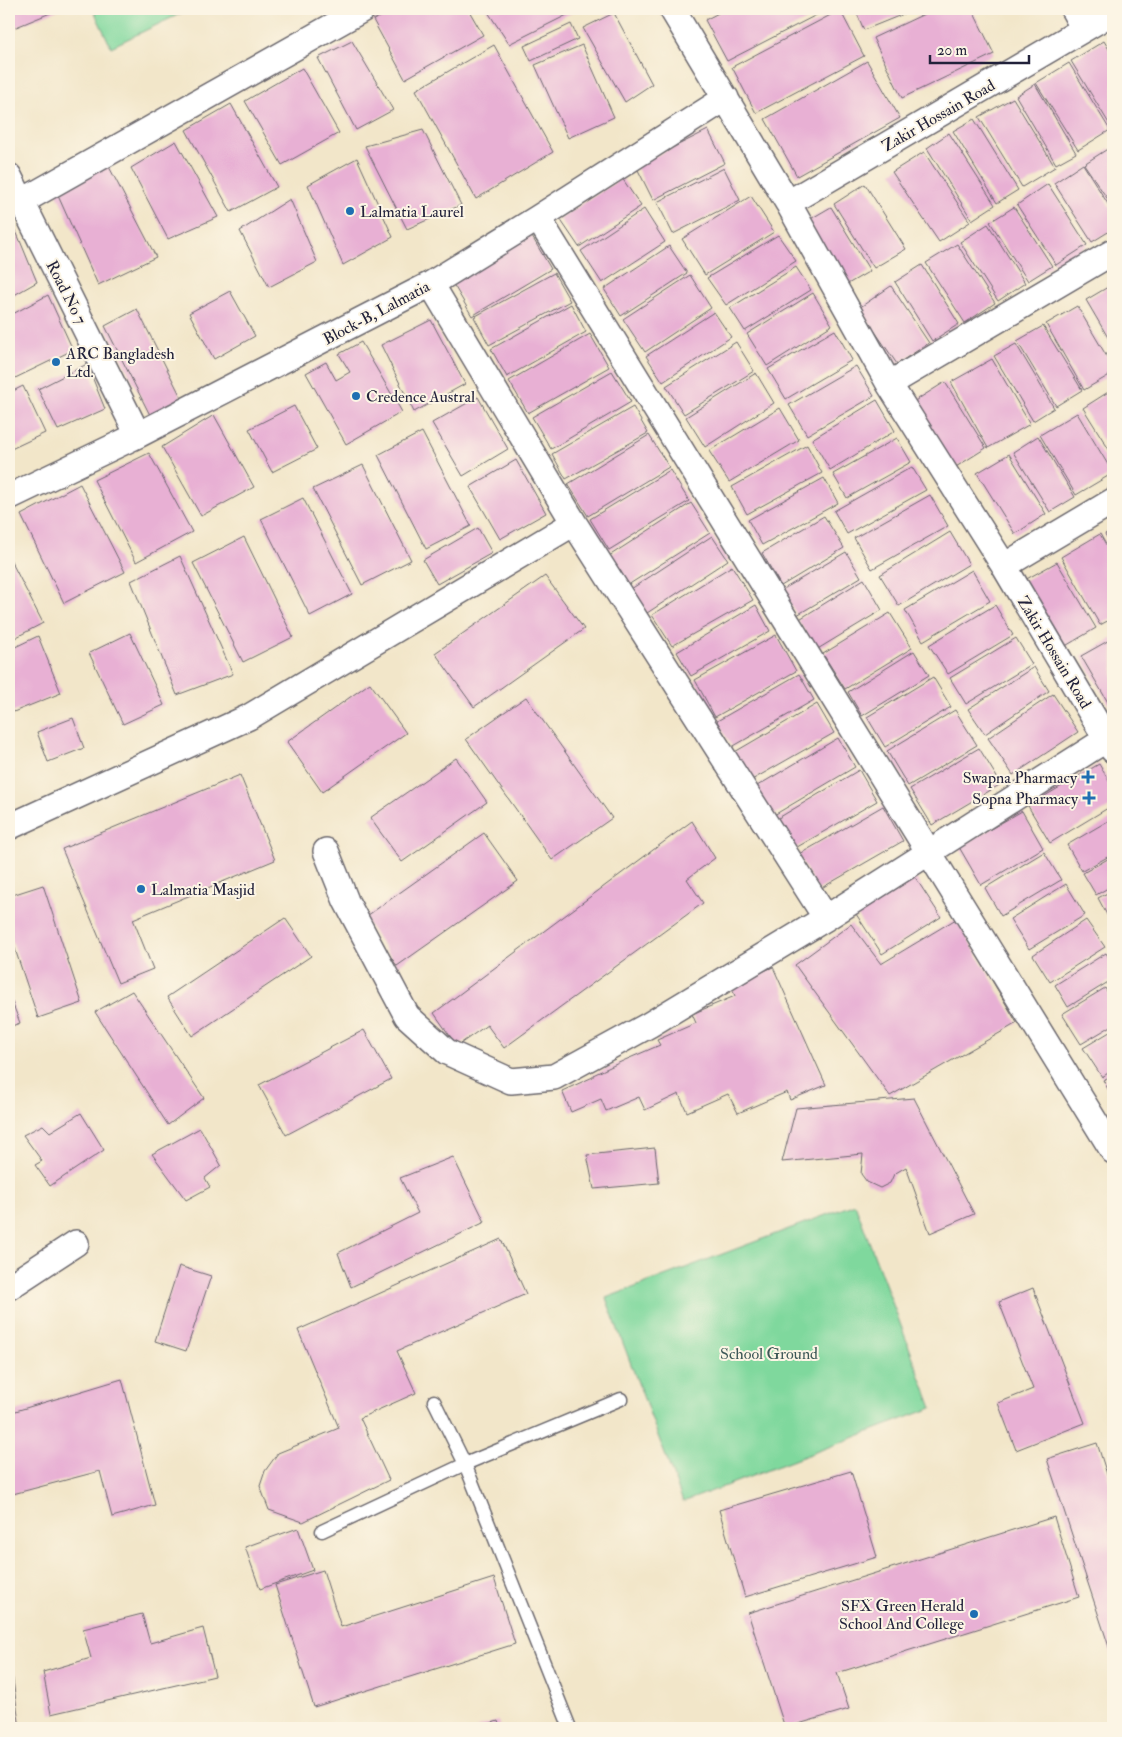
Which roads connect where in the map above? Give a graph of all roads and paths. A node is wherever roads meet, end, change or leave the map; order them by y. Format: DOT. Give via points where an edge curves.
graph roads {
  1 [pos="363,9"];
  2 [pos="672,9"];
  3 [pos="1113,12"];
  4 [pos="1079,19"];
  5 [pos="726,98"];
  6 [pos="9,176"];
  7 [pos="22,202"];
  8 [pos="788,203"];
  9 [pos="538,218"];
  10 [pos="1113,252"];
  11 [pos="431,284"];
  12 [pos="889,384"];
  13 [pos="138,436"];
  14 [pos="9,496"];
  15 [pos="1113,501"];
  16 [pos="574,523"];
  17 [pos="1004,566"];
  18 [pos="1111,741"];
  19 [pos="9,827"];
  20 [pos="326,851"];
  21 [pos="930,853"];
  22 [pos="826,918"];
  23 [pos="1113,1151"];
  24 [pos="76,1244"];
  25 [pos="9,1287"];
  26 [pos="621,1399"];
  27 [pos="434,1402"];
  28 [pos="465,1464"];
  29 [pos="322,1531"];
  30 [pos="570,1728"];
  1 -- 7 [label="street"];
  2 -- 5 [label="street, Zakir Hossain Road"];
  3 -- 4 [label="street, Zakir Hossain Road"];
  4 -- 8 [label="street, Zakir Hossain Road"];
  5 -- 8 [label="street, Zakir Hossain Road"];
  5 -- 9 [label="street, Block-B, Lalmatia"];
  6 -- 7 [label="street, Road No 7"];
  7 -- 13 [label="street, Road No 7"];
  8 -- 12 [label="street, Zakir Hossain Road"];
  9 -- 11 [label="street, Block-B, Lalmatia"];
  9 -- 21 [label="street"];
  10 -- 12 [label="street"];
  11 -- 13 [label="street, Block-B, Lalmatia"];
  11 -- 16 [label="street"];
  12 -- 17 [label="street, Zakir Hossain Road"];
  13 -- 14 [label="street, Block-B, Lalmatia"];
  15 -- 17 [label="street"];
  16 -- 19 [label="street" via="249,717"];
  16 -- 22 [label="street"];
  17 -- 18 [label="street, Zakir Hossain Road"];
  18 -- 21 [label="street"];
  20 -- 22 [label="street" via="346,901 407,1016 447,1052 511,1081 554,1077 650,1025"];
  21 -- 22 [label="street"];
  21 -- 23 [label="street"];
  24 -- 25 [label="street"];
  26 -- 28 [label="lane"];
  27 -- 28 [label="lane"];
  28 -- 29 [label="lane"];
  28 -- 30 [label="lane"];
}
